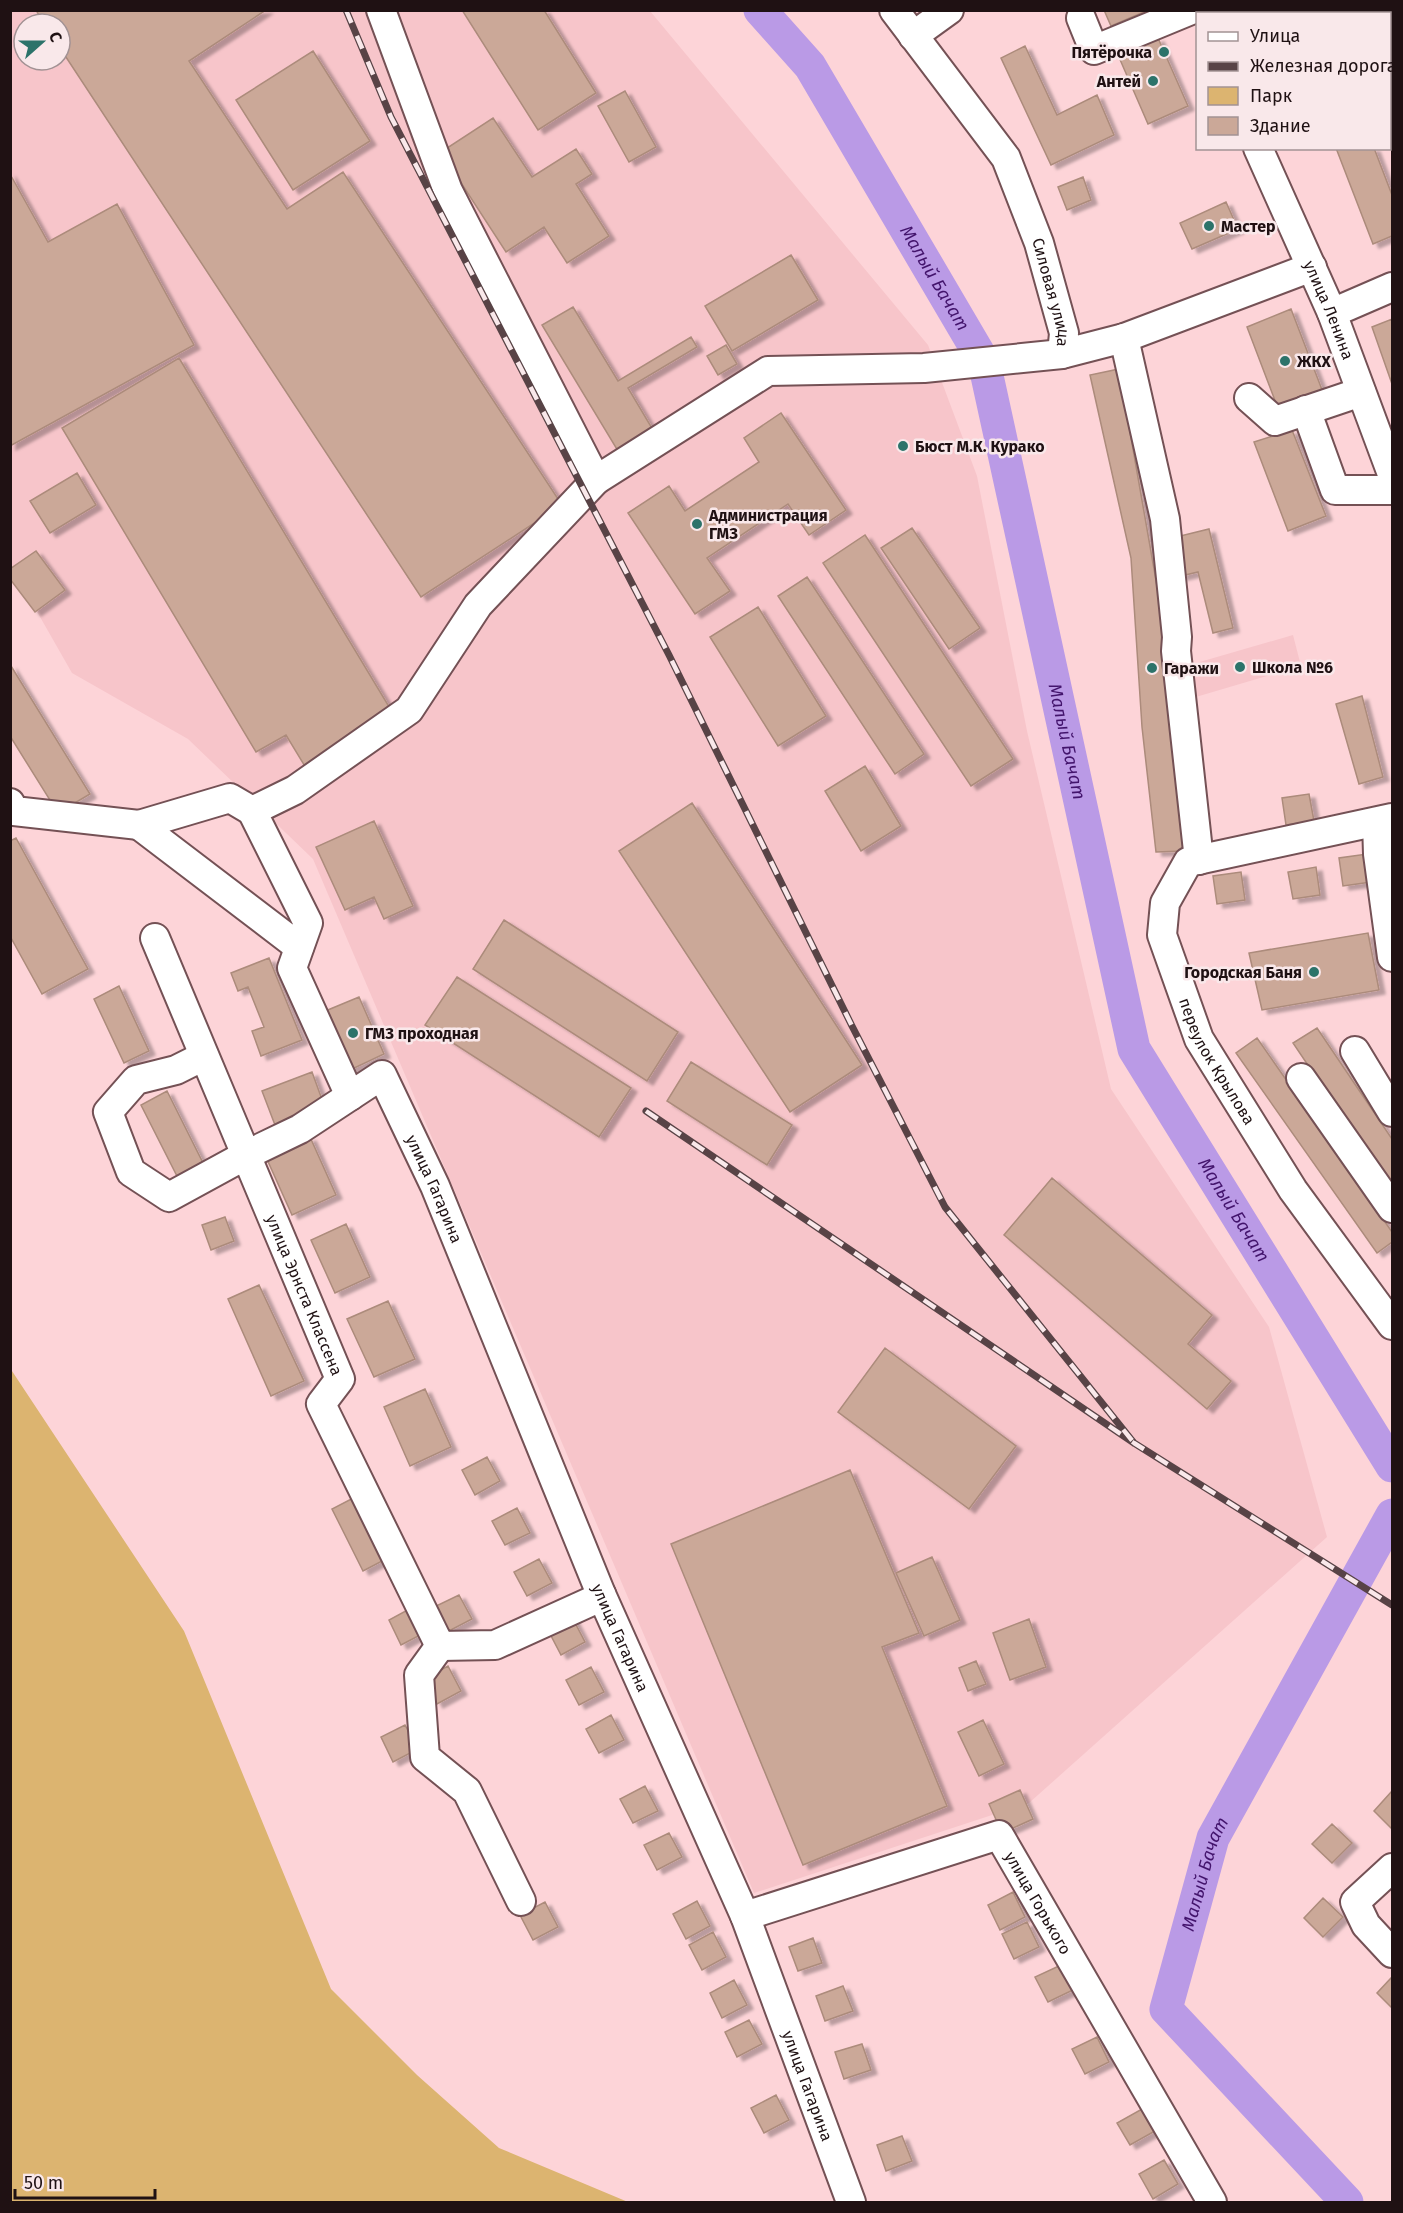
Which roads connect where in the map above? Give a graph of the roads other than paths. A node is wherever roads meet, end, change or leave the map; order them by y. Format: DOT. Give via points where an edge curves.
graph roads {
  1 [pos="381,10"];
  2 [pos="894,10"];
  3 [pos="949,10"];
  4 [pos="1193,10"];
  5 [pos="1081,18"];
  6 [pos="913,36"];
  7 [pos="1259,150"];
  8 [pos="1312,267"];
  9 [pos="1392,287"];
  10 [pos="1332,313"];
  11 [pos="1124,338"];
  12 [pos="1062,354"];
  13 [pos="1361,392"];
  14 [pos="1249,398"];
  15 [pos="1306,410"];
  16 [pos="1392,474"];
  17 [pos="596,480"];
  18 [pos="1392,490"];
  19 [pos="10,803"];
  20 [pos="252,811"];
  21 [pos="1385,820"];
  22 [pos="139,825"];
  23 [pos="1199,860"];
  24 [pos="155,938"];
  25 [pos="299,947"];
  26 [pos="1392,957"];
  27 [pos="1355,1051"];
  28 [pos="204,1056"];
  29 [pos="1301,1078"];
  30 [pos="350,1096"];
  31 [pos="1392,1112"];
  32 [pos="246,1155"];
  33 [pos="1392,1208"];
  34 [pos="1392,1325"];
  35 [pos="601,1594"];
  36 [pos="440,1646"];
  37 [pos="1392,1868"];
  38 [pos="521,1901"];
  39 [pos="745,1916"];
  40 [pos="1392,1953"];
  41 [pos="851,2202"];
  42 [pos="1212,2202"];
  1 -- 17 [label="street" via="448,191"];
  2 -- 6 [label="street, Силовая улица"];
  3 -- 6 [label="street"];
  4 -- 5 [label="street" via="1094,50"];
  6 -- 12 [label="street, Силовая улица" via="1006,158 1039,243 1064,333"];
  7 -- 8 [label="street, улица Ленина"];
  8 -- 10 [label="street, улица Ленина"];
  8 -- 11 [label="street, Силовая улица"];
  9 -- 10 [label="street"];
  10 -- 13 [label="street, улица Ленина"];
  11 -- 12 [label="street, Силовая улица"];
  11 -- 23 [label="street" via="1164,519"];
  12 -- 17 [label="street" via="924,368 768,371"];
  13 -- 15 [label="street"];
  13 -- 16 [label="street, улица Ленина"];
  14 -- 15 [label="street" via="1275,421"];
  15 -- 18 [label="street" via="1335,490"];
  17 -- 20 [label="street" via="478,605 409,710 295,790"];
  19 -- 22 [label="street" via="14,810"];
  20 -- 22 [label="street" via="230,798"];
  20 -- 25 [label="street" via="308,923"];
  21 -- 23 [label="street"];
  21 -- 26 [label="street" via="1378,854"];
  22 -- 25 [label="street"];
  23 -- 34 [label="street, переулок Крылова" via="1188,862 1165,903 1162,935 1199,1039 1293,1190"];
  24 -- 28 [label="street, улица Эрнста Классена"];
  25 -- 30 [label="street" via="292,968"];
  27 -- 31 [label="street"];
  28 -- 32 [label="street, улица Эрнста Классена"];
  28 -- 32 [label="street" via="176,1070 136,1080 108,1112 131,1172 169,1197"];
  29 -- 33 [label="street"];
  30 -- 32 [label="street" via="300,1129"];
  30 -- 35 [label="street, улица Гагарина" via="382,1075 435,1186"];
  32 -- 36 [label="street, улица Эрнста Классена" via="340,1379 321,1404"];
  35 -- 36 [label="street" via="495,1646"];
  35 -- 39 [label="street, улица Гагарина"];
  36 -- 38 [label="street" via="419,1675 426,1756 467,1791"];
  37 -- 40 [label="street" via="1355,1902 1366,1925"];
  39 -- 41 [label="street, улица Гагарина"];
  39 -- 42 [label="street, улица Горького" via="999,1835"];
}
